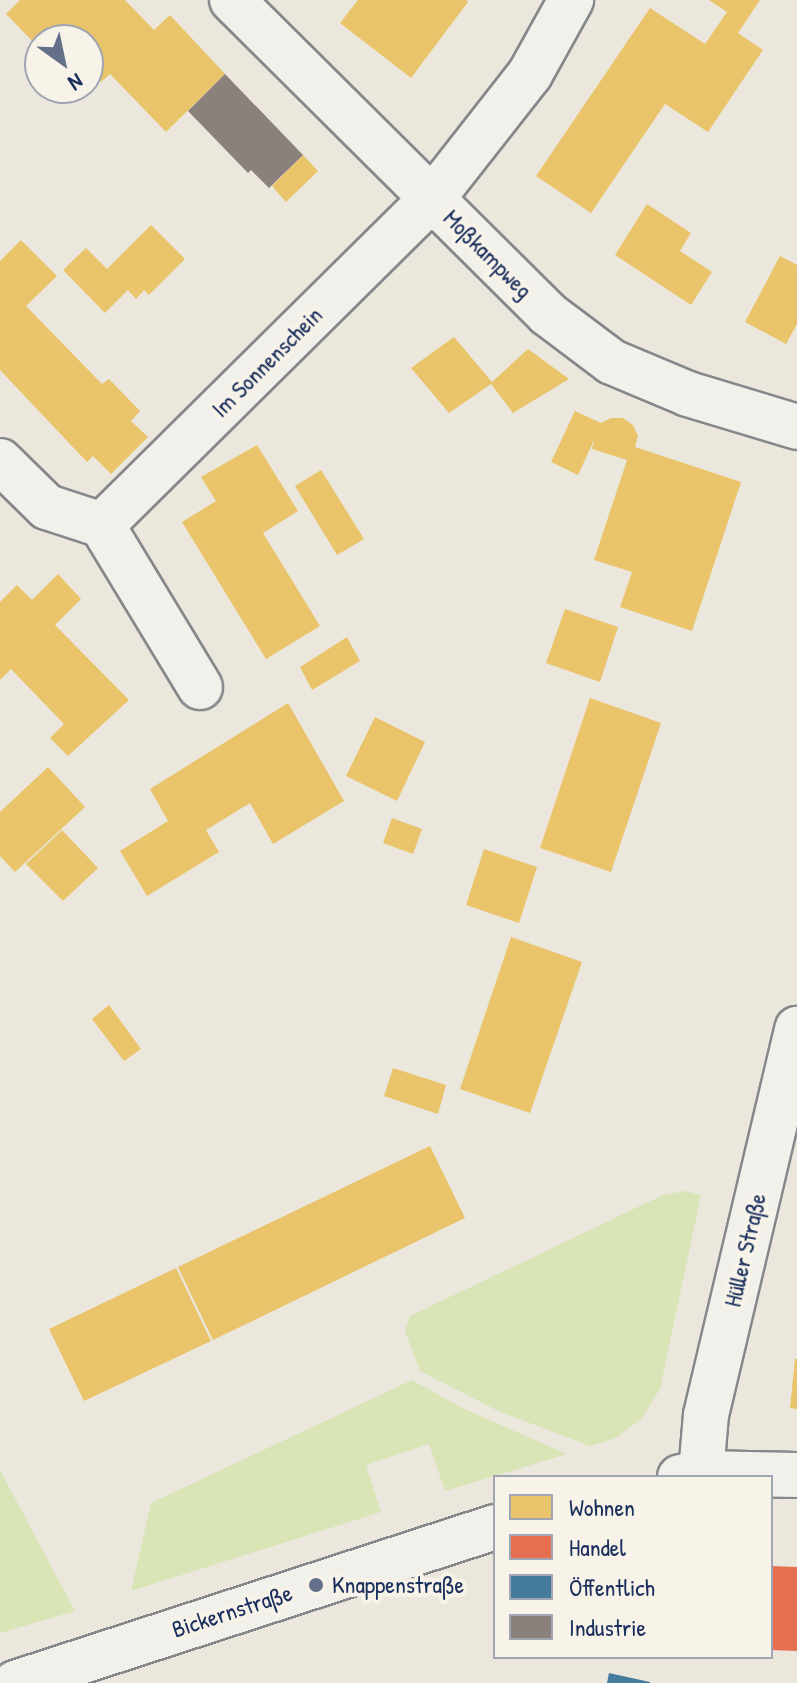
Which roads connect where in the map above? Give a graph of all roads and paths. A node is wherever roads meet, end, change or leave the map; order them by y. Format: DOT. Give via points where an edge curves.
graph roads {
  1 [pos="232,0"];
  2 [pos="571,0"];
  3 [pos="432,199"];
  4 [pos="797,427"];
  5 [pos="0,461"];
  6 [pos="102,525"];
  7 [pos="200,687"];
  8 [pos="797,1029"];
  9 [pos="691,1475"];
  10 [pos="797,1475"];
  11 [pos="493,1528"];
  12 [pos="15,1683"];
  1 -- 3 [label="street, Moßkampweg"];
  2 -- 3 [label="street, Im Sonnenschein" via="530,74"];
  3 -- 4 [label="street, Moßkampweg" via="548,314 612,362 688,394"];
  3 -- 6 [label="street, Im Sonnenschein"];
  5 -- 6 [label="street" via="47,507"];
  6 -- 7 [label="street"];
  8 -- 9 [label="street, Hüller Straße"];
  9 -- 10 [label="street"];
  11 -- 12 [label="street, Bickernstraße"];
}
